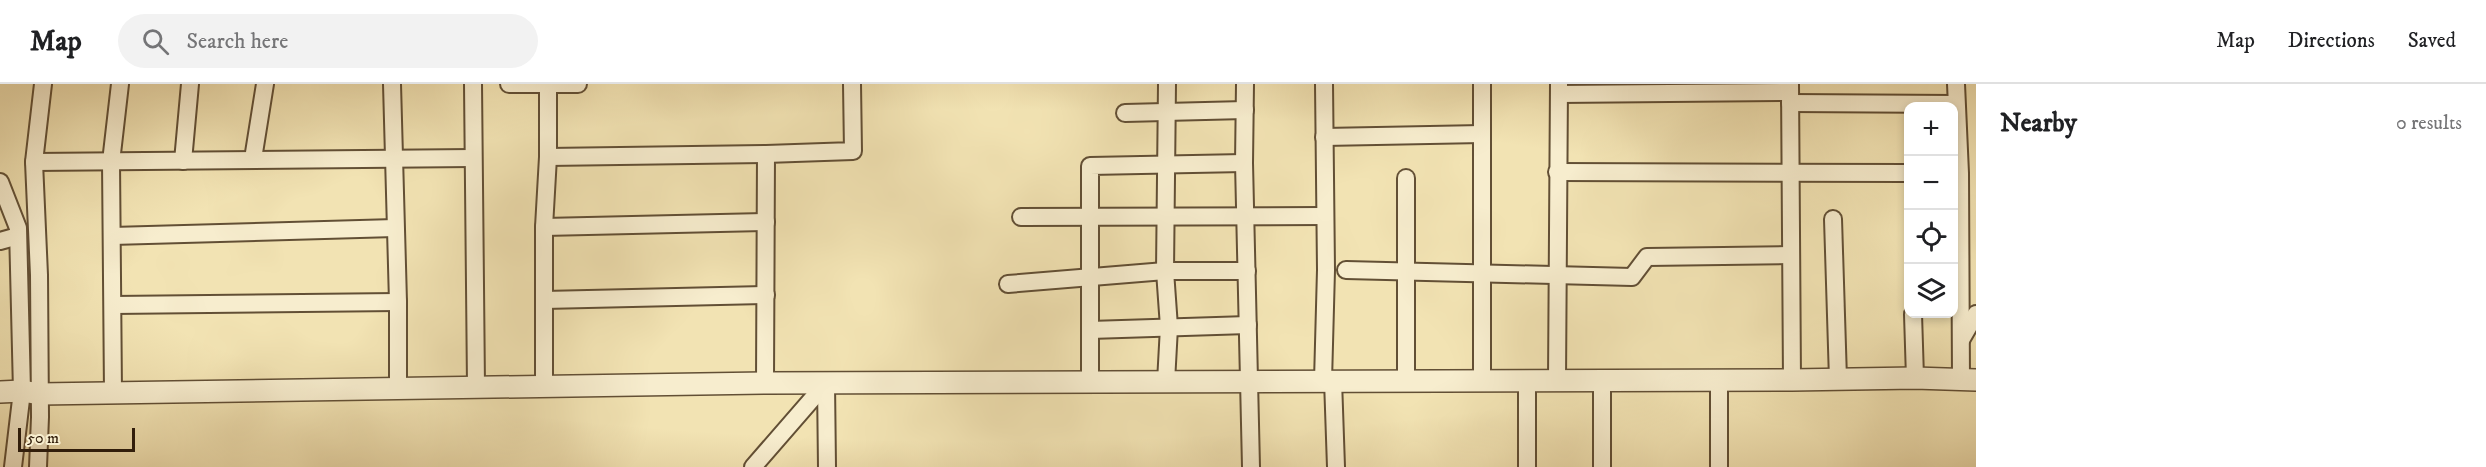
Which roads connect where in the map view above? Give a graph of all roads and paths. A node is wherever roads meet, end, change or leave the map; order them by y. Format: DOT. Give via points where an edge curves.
graph roads {
  1 [pos="43,84"];
  2 [pos="120,84"];
  3 [pos="190,84"];
  4 [pos="265,84"];
  5 [pos="392,84"];
  6 [pos="473,84"];
  7 [pos="509,84"];
  8 [pos="578,84"];
  9 [pos="852,84"];
  10 [pos="1167,84"];
  11 [pos="1245,84"];
  12 [pos="1324,84"];
  13 [pos="1482,84"];
  14 [pos="1956,84"];
  15 [pos="548,85"];
  16 [pos="1559,89"];
  17 [pos="1790,93"];
  18 [pos="1926,102"];
  19 [pos="1956,102"];
  20 [pos="1245,110"];
  21 [pos="1167,112"];
  22 [pos="1125,113"];
  23 [pos="1482,134"];
  24 [pos="1324,137"];
  25 [pos="766,154"];
  26 [pos="548,157"];
  27 [pos="473,158"];
  28 [pos="254,159"];
  29 [pos="394,159"];
  30 [pos="183,161"];
  31 [pos="34,162"];
  32 [pos="111,162"];
  33 [pos="1244,163"];
  34 [pos="1166,166"];
  35 [pos="1557,172"];
  36 [pos="1790,173"];
  37 [pos="1904,173"];
  38 [pos="1406,178"];
  39 [pos="0,182"];
  40 [pos="1958,210"];
  41 [pos="1324,216"];
  42 [pos="1092,217"];
  43 [pos="1167,217"];
  44 [pos="1245,217"];
  45 [pos="1021,218"];
  46 [pos="1833,219"];
  47 [pos="766,222"];
  48 [pos="544,227"];
  49 [pos="395,228"];
  50 [pos="18,236"];
  51 [pos="112,236"];
  52 [pos="0,241"];
  53 [pos="1790,255"];
  54 [pos="1346,270"];
  55 [pos="1165,271"];
  56 [pos="1247,271"];
  57 [pos="1406,271"];
  58 [pos="1482,274"];
  59 [pos="1557,275"];
  60 [pos="1091,276"];
  61 [pos="1008,284"];
  62 [pos="765,295"];
  63 [pos="544,300"];
  64 [pos="398,302"];
  65 [pos="113,305"];
  66 [pos="1976,314"];
  67 [pos="1913,318"];
  68 [pos="1248,325"];
  69 [pos="1169,327"];
  70 [pos="1090,330"];
  71 [pos="1960,341"];
  72 [pos="1915,378"];
  73 [pos="1839,379"];
  74 [pos="1328,380"];
  75 [pos="1719,380"];
  76 [pos="1792,380"];
  77 [pos="1969,380"];
  78 [pos="1406,381"];
  79 [pos="1482,381"];
  80 [pos="1527,381"];
  81 [pos="1557,381"];
  82 [pos="1602,381"];
  83 [pos="1090,382"];
  84 [pos="1166,382"];
  85 [pos="1250,382"];
  86 [pos="765,383"];
  87 [pos="826,383"];
  88 [pos="476,386"];
  89 [pos="544,386"];
  90 [pos="398,389"];
  91 [pos="0,392"];
  92 [pos="31,393"];
  93 [pos="113,393"];
  94 [pos="13,467"];
  95 [pos="38,467"];
  96 [pos="753,467"];
  97 [pos="827,467"];
  98 [pos="1251,467"];
  99 [pos="1336,467"];
  100 [pos="1527,467"];
  101 [pos="1602,467"];
  102 [pos="1719,467"];
  1 -- 31 [label="street"];
  2 -- 32 [label="street"];
  3 -- 30 [label="street"];
  4 -- 28 [label="street"];
  5 -- 29 [label="street"];
  6 -- 27 [label="street"];
  7 -- 15 [label="street"];
  8 -- 15 [label="street"];
  9 -- 25 [label="street" via="853,151"];
  10 -- 21 [label="street"];
  11 -- 20 [label="street"];
  12 -- 24 [label="street"];
  13 -- 23 [label="street"];
  14 -- 19 [label="street"];
  15 -- 26 [label="street"];
  16 -- 17 [label="street"];
  16 -- 35 [label="street"];
  17 -- 18 [label="street"];
  17 -- 36 [label="street"];
  20 -- 21 [label="street"];
  20 -- 33 [label="street"];
  21 -- 22 [label="street"];
  21 -- 34 [label="street"];
  23 -- 24 [label="street"];
  23 -- 58 [label="street"];
  24 -- 41 [label="street"];
  25 -- 26 [label="street"];
  25 -- 47 [label="street"];
  26 -- 48 [label="street"];
  27 -- 29 [label="street"];
  27 -- 88 [label="street"];
  28 -- 29 [label="street"];
  28 -- 30 [label="street"];
  29 -- 49 [label="street"];
  30 -- 32 [label="street"];
  31 -- 32 [label="street"];
  31 -- 92 [label="street" via="39,275"];
  32 -- 51 [label="street"];
  33 -- 34 [label="street"];
  33 -- 44 [label="street"];
  34 -- 42 [label="street" via="1090,166"];
  34 -- 43 [label="street"];
  35 -- 36 [label="street"];
  35 -- 59 [label="street"];
  36 -- 37 [label="street"];
  36 -- 53 [label="street"];
  38 -- 57 [label="street"];
  39 -- 50 [label="street"];
  40 -- 71 [label="street"];
  41 -- 44 [label="street"];
  41 -- 74 [label="street"];
  42 -- 43 [label="street"];
  42 -- 45 [label="street"];
  42 -- 60 [label="street"];
  43 -- 44 [label="street"];
  43 -- 55 [label="street"];
  44 -- 56 [label="street"];
  46 -- 73 [label="street"];
  47 -- 48 [label="street"];
  47 -- 62 [label="street"];
  48 -- 63 [label="street"];
  49 -- 51 [label="street"];
  49 -- 64 [label="street"];
  50 -- 52 [label="street"];
  50 -- 92 [label="street"];
  51 -- 65 [label="street"];
  53 -- 59 [label="street" via="1647,257 1632,277"];
  53 -- 76 [label="street"];
  54 -- 57 [label="street"];
  55 -- 56 [label="street"];
  55 -- 60 [label="street"];
  55 -- 69 [label="street"];
  56 -- 68 [label="street"];
  57 -- 58 [label="street"];
  57 -- 78 [label="street"];
  58 -- 59 [label="street"];
  58 -- 79 [label="street"];
  59 -- 81 [label="street"];
  60 -- 61 [label="street"];
  60 -- 70 [label="street"];
  62 -- 63 [label="street"];
  62 -- 86 [label="street"];
  63 -- 89 [label="street"];
  64 -- 65 [label="street"];
  64 -- 90 [label="street"];
  65 -- 93 [label="street"];
  66 -- 71 [label="street"];
  67 -- 72 [label="street"];
  68 -- 69 [label="street"];
  68 -- 85 [label="street"];
  69 -- 70 [label="street"];
  69 -- 84 [label="street"];
  70 -- 83 [label="street"];
  71 -- 77 [label="street"];
  72 -- 73 [label="street"];
  72 -- 77 [label="street"];
  73 -- 76 [label="street"];
  74 -- 78 [label="street"];
  74 -- 85 [label="street"];
  74 -- 99 [label="street"];
  75 -- 76 [label="street"];
  75 -- 82 [label="street"];
  75 -- 102 [label="street"];
  78 -- 79 [label="street"];
  79 -- 80 [label="street"];
  80 -- 81 [label="street"];
  80 -- 100 [label="street"];
  81 -- 82 [label="street"];
  82 -- 101 [label="street"];
  83 -- 84 [label="street"];
  83 -- 87 [label="street"];
  84 -- 85 [label="street"];
  85 -- 98 [label="street"];
  86 -- 87 [label="street"];
  86 -- 89 [label="street"];
  87 -- 96 [label="street"];
  87 -- 97 [label="street"];
  88 -- 89 [label="street"];
  88 -- 90 [label="street"];
  90 -- 93 [label="street"];
  91 -- 92 [label="street"];
  92 -- 93 [label="street"];
  92 -- 94 [label="street"];
  92 -- 95 [label="street"];
}
